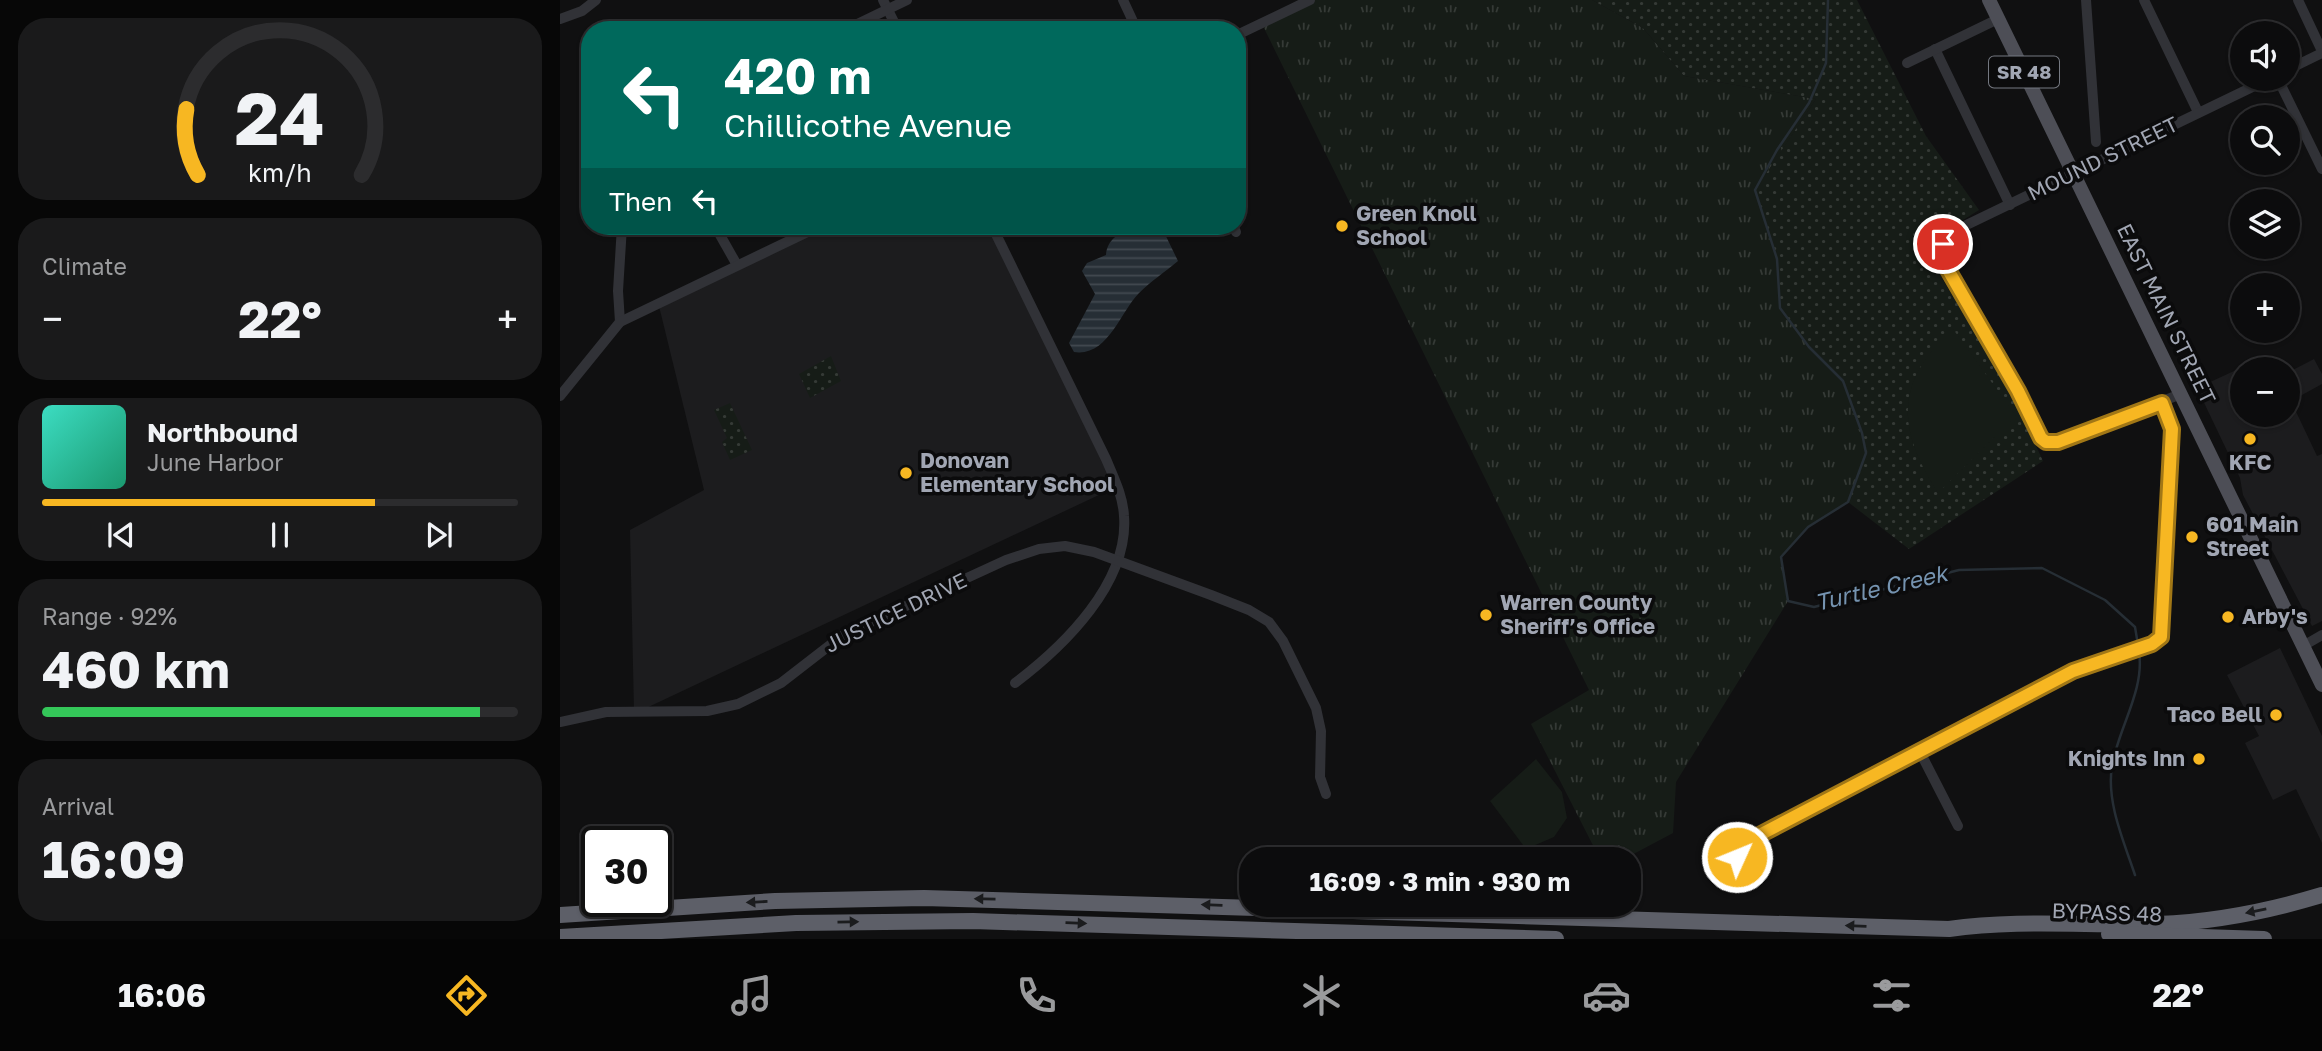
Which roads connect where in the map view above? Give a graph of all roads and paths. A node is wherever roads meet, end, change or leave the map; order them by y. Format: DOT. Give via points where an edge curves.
graph roads {
  1 [pos="596,0"];
  2 [pos="907,0"];
  3 [pos="1123,0"];
  4 [pos="1310,0"];
  5 [pos="1989,0"];
  6 [pos="2086,0"];
  7 [pos="2144,0"];
  8 [pos="2298,0"];
  9 [pos="1295,3"];
  10 [pos="886,4"];
  11 [pos="560,19"];
  12 [pos="1998,19"];
  13 [pos="859,21"];
  14 [pos="894,21"];
  15 [pos="1133,21"];
  16 [pos="1246,30"];
  17 [pos="1935,49"];
  18 [pos="2322,52"];
  19 [pos="1907,63"];
  20 [pos="2300,63"];
  21 [pos="2243,91"];
  22 [pos="2284,91"];
  23 [pos="2198,112"];
  24 [pos="2096,142"];
  25 [pos="2322,169"];
  26 [pos="2074,174"];
  27 [pos="2010,205"];
  28 [pos="621,235"];
  29 [pos="720,235"];
  30 [pos="801,235"];
  31 [pos="996,235"];
  32 [pos="737,265"];
  33 [pos="620,322"];
  34 [pos="2181,394"];
  35 [pos="560,396"];
  36 [pos="2162,403"];
  37 [pos="1118,561"];
  38 [pos="2322,635"];
  39 [pos="2303,646"];
  40 [pos="1015,683"];
  41 [pos="2322,685"];
  42 [pos="560,722"];
  43 [pos="1919,750"];
  44 [pos="1326,794"];
  45 [pos="1958,826"];
  46 [pos="1737,857"];
  47 [pos="2322,895"];
  48 [pos="560,915"];
  49 [pos="1949,929"];
  50 [pos="560,937"];
  51 [pos="1556,939"];
  52 [pos="2264,939"];
  1 -- 11 [label="street"];
  2 -- 10 [label="street"];
  3 -- 15 [label="street"];
  4 -- 9 [label="street"];
  5 -- 12 [label="main road, EAST MAIN STREET / SR 48"];
  6 -- 24 [label="street"];
  7 -- 23 [label="street"];
  8 -- 18 [label="street"];
  9 -- 16 [label="street"];
  10 -- 13 [label="street"];
  10 -- 14 [label="street"];
  12 -- 17 [label="street"];
  12 -- 26 [label="main road, EAST MAIN STREET / SR 48"];
  17 -- 19 [label="street"];
  17 -- 27 [label="street"];
  18 -- 20 [label="street"];
  21 -- 23 [label="street, MOUND STREET"];
  22 -- 25 [label="street"];
  23 -- 26 [label="street, MOUND STREET"];
  26 -- 27 [label="street, MOUND STREET"];
  26 -- 34 [label="main road, EAST MAIN STREET / SR 48"];
  27 -- 36 [label="street, MOUND STREET" via="1954,231 1943,244 1947,268 2041,438 2058,442"];
  28 -- 33 [label="street"];
  29 -- 32 [label="street"];
  30 -- 32 [label="street"];
  31 -- 37 [label="street" via="1118,486 1125,526"];
  32 -- 33 [label="street"];
  33 -- 35 [label="street"];
  34 -- 36 [label="street"];
  34 -- 39 [label="main road, EAST MAIN STREET / SR 48"];
  36 -- 43 [label="street" via="2172,429 2160,641 2073,671"];
  37 -- 40 [label="street" via="1083,616"];
  37 -- 42 [label="street, JUSTICE DRIVE" via="1065,546 1039,549 843,635 781,683 737,704 707,711 606,712"];
  37 -- 44 [label="street, JUSTICE DRIVE" via="1249,610 1277,631 1320,719 1319,765"];
  38 -- 39 [label="street"];
  39 -- 41 [label="main road, EAST MAIN STREET / SR 48"];
  43 -- 45 [label="street"];
  43 -- 46 [label="street" via="1748,841"];
  47 -- 49 [label="highway, one-way" via="2236,915 2172,923 1989,923"];
  49 -- 48 [label="highway, one-way" via="924,898 775,901"];
  49 -- 52 [label="highway, BYPASS 48"];
  50 -- 51 [label="highway, one-way" via="796,923 973,921"];
}
